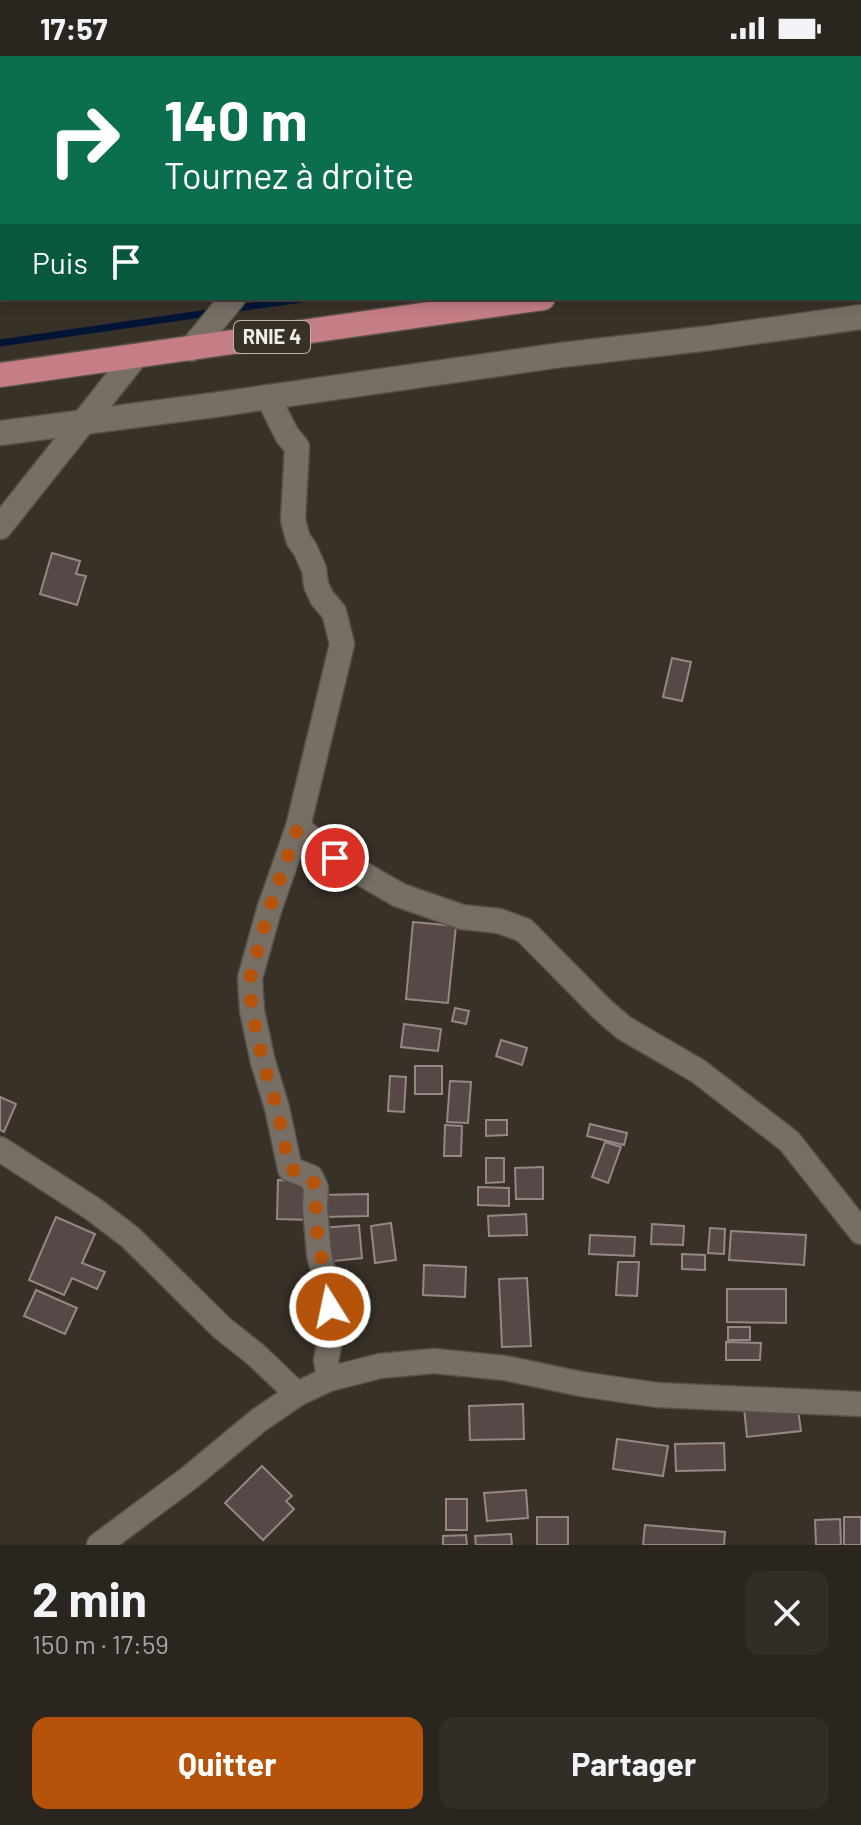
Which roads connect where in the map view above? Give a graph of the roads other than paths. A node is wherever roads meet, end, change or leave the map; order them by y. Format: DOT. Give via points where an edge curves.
graph roads {
  1 [pos="231,300"];
  2 [pos="529,300"];
  3 [pos="861,317"];
  4 [pos="191,349"];
  5 [pos="135,357"];
  6 [pos="0,375"];
  7 [pos="268,397"];
  8 [pos="84,421"];
  9 [pos="0,433"];
  10 [pos="0,527"];
  11 [pos="298,827"];
  12 [pos="0,1149"];
  13 [pos="861,1232"];
  14 [pos="329,1379"];
  15 [pos="297,1394"];
  16 [pos="861,1404"];
  17 [pos="99,1545"];
  1 -- 4 [label="street"];
  2 -- 4 [label="main road, RNIE 4"];
  3 -- 7 [label="street"];
  4 -- 5 [label="main road, RNIE 4"];
  5 -- 6 [label="main road, RNIE 4"];
  5 -- 8 [label="street"];
  7 -- 8 [label="street"];
  7 -- 11 [label="street" via="297,447 293,520 316,585 334,612 342,644"];
  8 -- 9 [label="street"];
  8 -- 10 [label="street"];
  11 -- 13 [label="street" via="335,858 399,895 462,917 524,930 624,1028 698,1071 789,1141"];
  11 -- 14 [label="street" via="250,978 252,1011 290,1169 311,1177 316,1188 319,1254 335,1319 326,1360"];
  12 -- 15 [label="street" via="130,1237"];
  14 -- 15 [label="street"];
  14 -- 16 [label="street" via="380,1366 434,1361 657,1395"];
  15 -- 17 [label="street"];
}
